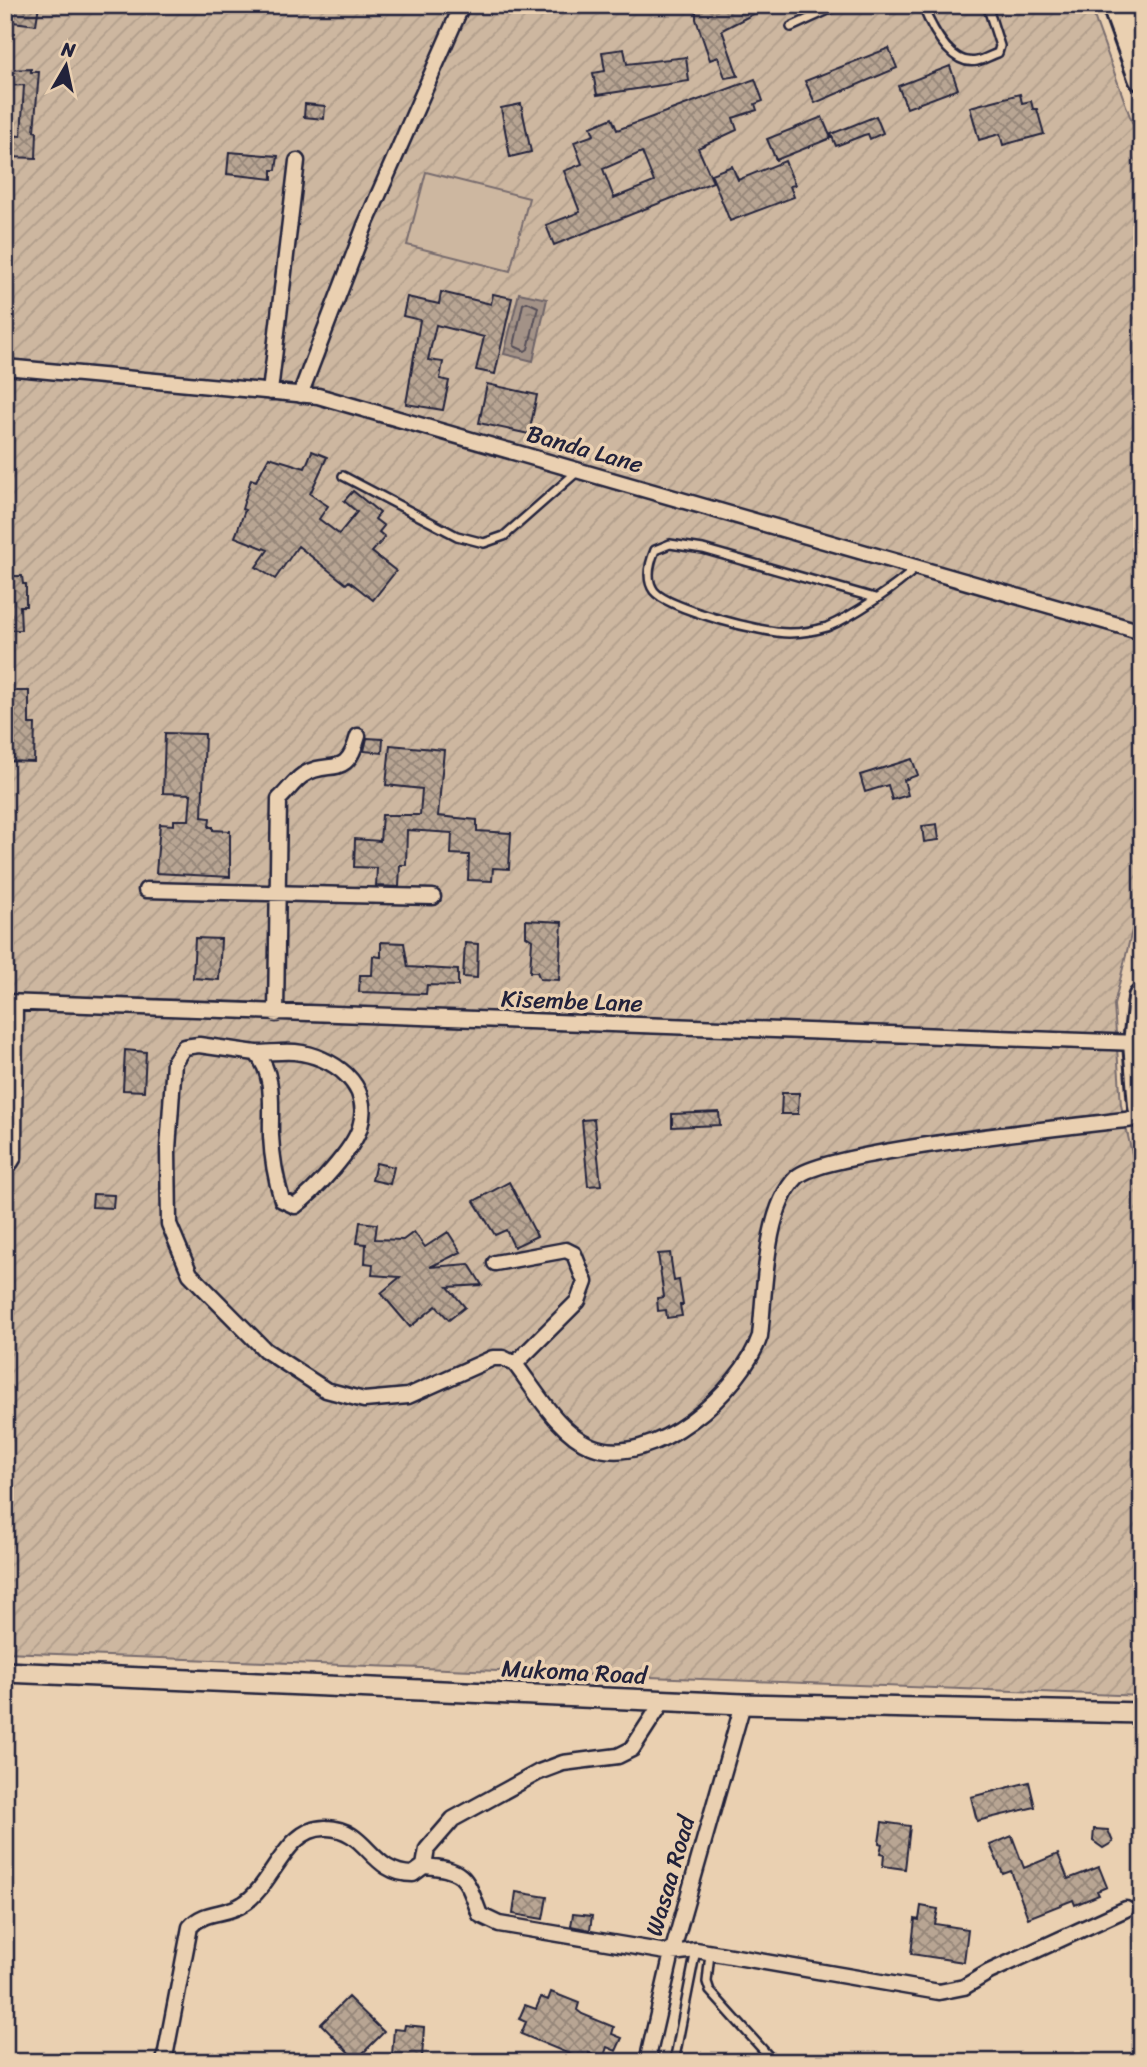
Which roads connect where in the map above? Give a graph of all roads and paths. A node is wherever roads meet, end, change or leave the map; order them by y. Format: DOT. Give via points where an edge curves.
graph roads {
  1 [pos="461,5"];
  2 [pos="839,5"];
  3 [pos="922,5"];
  4 [pos="987,5"];
  5 [pos="1116,5"];
  6 [pos="792,27"];
  7 [pos="1142,77"];
  8 [pos="297,161"];
  9 [pos="5,367"];
  10 [pos="270,392"];
  11 [pos="300,395"];
  12 [pos="578,471"];
  13 [pos="343,476"];
  14 [pos="916,568"];
  15 [pos="875,598"];
  16 [pos="1142,632"];
  17 [pos="358,736"];
  18 [pos="146,890"];
  19 [pos="276,892"];
  20 [pos="433,897"];
  21 [pos="1142,998"];
  22 [pos="10,1002"];
  23 [pos="276,1014"];
  24 [pos="1137,1043"];
  25 [pos="256,1053"];
  26 [pos="1142,1106"];
  27 [pos="1142,1118"];
  28 [pos="5,1162"];
  29 [pos="495,1263"];
  30 [pos="515,1364"];
  31 [pos="5,1672"];
  32 [pos="663,1701"];
  33 [pos="743,1704"];
  34 [pos="1142,1713"];
  35 [pos="424,1866"];
  36 [pos="1126,1909"];
  37 [pos="703,1951"];
  38 [pos="672,1953"];
  39 [pos="164,2062"];
  40 [pos="647,2062"];
  41 [pos="674,2062"];
  42 [pos="774,2062"];
  1 -- 11 [label="street" via="366,223"];
  2 -- 6 [label="lane"];
  3 -- 4 [label="lane" via="940,40 962,58 976,61 998,53 1000,46"];
  5 -- 7 [label="highway"];
  8 -- 10 [label="street"];
  9 -- 10 [label="street, Banda Lane"];
  10 -- 11 [label="street, Banda Lane"];
  11 -- 12 [label="street, Banda Lane"];
  12 -- 13 [label="lane" via="505,536 484,542 457,536"];
  12 -- 14 [label="street, Banda Lane"];
  14 -- 15 [label="lane"];
  14 -- 16 [label="street, Banda Lane"];
  15 -- 15 [label="lane" via="703,549 670,544 655,550 648,567 652,589 669,603 789,634 827,627"];
  17 -- 19 [label="street" via="348,760 338,767 304,774 279,799"];
  18 -- 19 [label="street"];
  19 -- 20 [label="street"];
  19 -- 23 [label="street"];
  21 -- 24 [label="highway"];
  22 -- 23 [label="street, Kisembe Lane"];
  22 -- 28 [label="street" via="14,1157"];
  23 -- 24 [label="street, Kisembe Lane"];
  24 -- 26 [label="highway"];
  25 -- 25 [label="street" via="266,1064 271,1087 276,1181 282,1200 295,1206 325,1179 360,1128 358,1092 348,1073 315,1057 295,1052"];
  25 -- 30 [label="street" via="199,1045 184,1047 174,1062 169,1224 190,1274 265,1350 326,1390 364,1400 408,1396 493,1358"];
  27 -- 30 [label="street" via="893,1152 819,1165 797,1177 783,1196 775,1219 756,1350 728,1388 680,1430 650,1444 612,1450 591,1446 569,1432"];
  29 -- 30 [label="street" via="566,1250 574,1254 585,1282 578,1301"];
  31 -- 32 [label="street, Mukoma Road"];
  32 -- 33 [label="street, Mukoma Road"];
  32 -- 35 [label="street" via="625,1753 563,1763 539,1772 453,1819 427,1849"];
  33 -- 34 [label="street, Mukoma Road"];
  33 -- 38 [label="street, Wasaa Road"];
  35 -- 38 [label="street" via="460,1872 480,1915 499,1924"];
  35 -- 39 [label="street" via="412,1874 400,1874 385,1869 356,1837 342,1830 305,1833 243,1904 204,1915 190,1927"];
  36 -- 37 [label="street" via="964,1987 939,1992"];
  37 -- 38 [label="street"];
  37 -- 41 [label="lane"];
  37 -- 42 [label="lane" via="710,1991"];
  38 -- 40 [label="street, Wasaa Road"];
}
